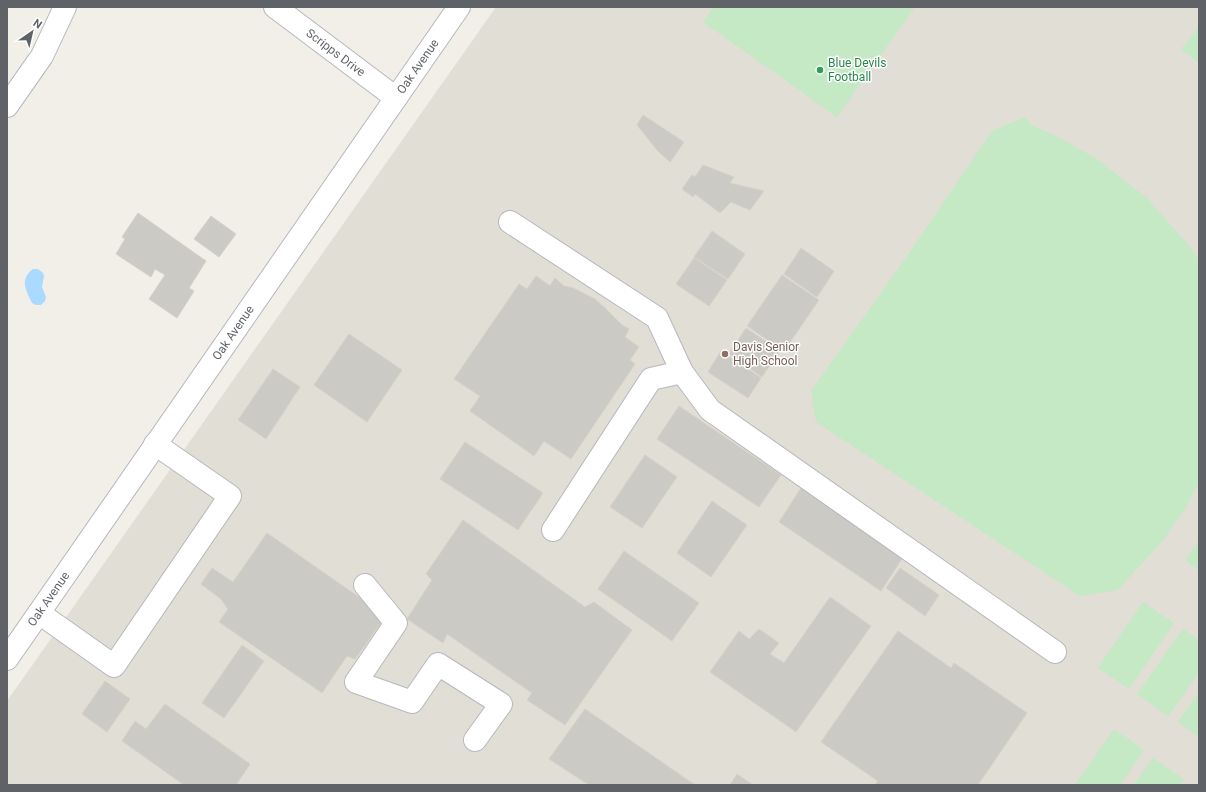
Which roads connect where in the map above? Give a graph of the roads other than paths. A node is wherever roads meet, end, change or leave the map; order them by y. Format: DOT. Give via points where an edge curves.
graph roads {
  1 [pos="65,7"];
  2 [pos="275,7"];
  3 [pos="459,7"];
  4 [pos="396,98"];
  5 [pos="7,106"];
  6 [pos="510,222"];
  7 [pos="682,372"];
  8 [pos="155,444"];
  9 [pos="554,530"];
  10 [pos="365,585"];
  11 [pos="39,613"];
  12 [pos="1055,652"];
  13 [pos="7,659"];
  14 [pos="475,740"];
  1 -- 5 [label="street" via="42,56"];
  2 -- 4 [label="street, Scripps Drive"];
  3 -- 4 [label="street, Oak Avenue"];
  4 -- 8 [label="street, Oak Avenue"];
  6 -- 7 [label="street" via="658,318"];
  7 -- 9 [label="street" via="652,379"];
  7 -- 12 [label="street" via="710,410"];
  8 -- 11 [label="street, Oak Avenue"];
  8 -- 11 [label="street" via="230,496 119,660 114,666"];
  10 -- 14 [label="street" via="396,623 356,682 412,702 438,664 502,704"];
  11 -- 13 [label="street, Oak Avenue"];
}
